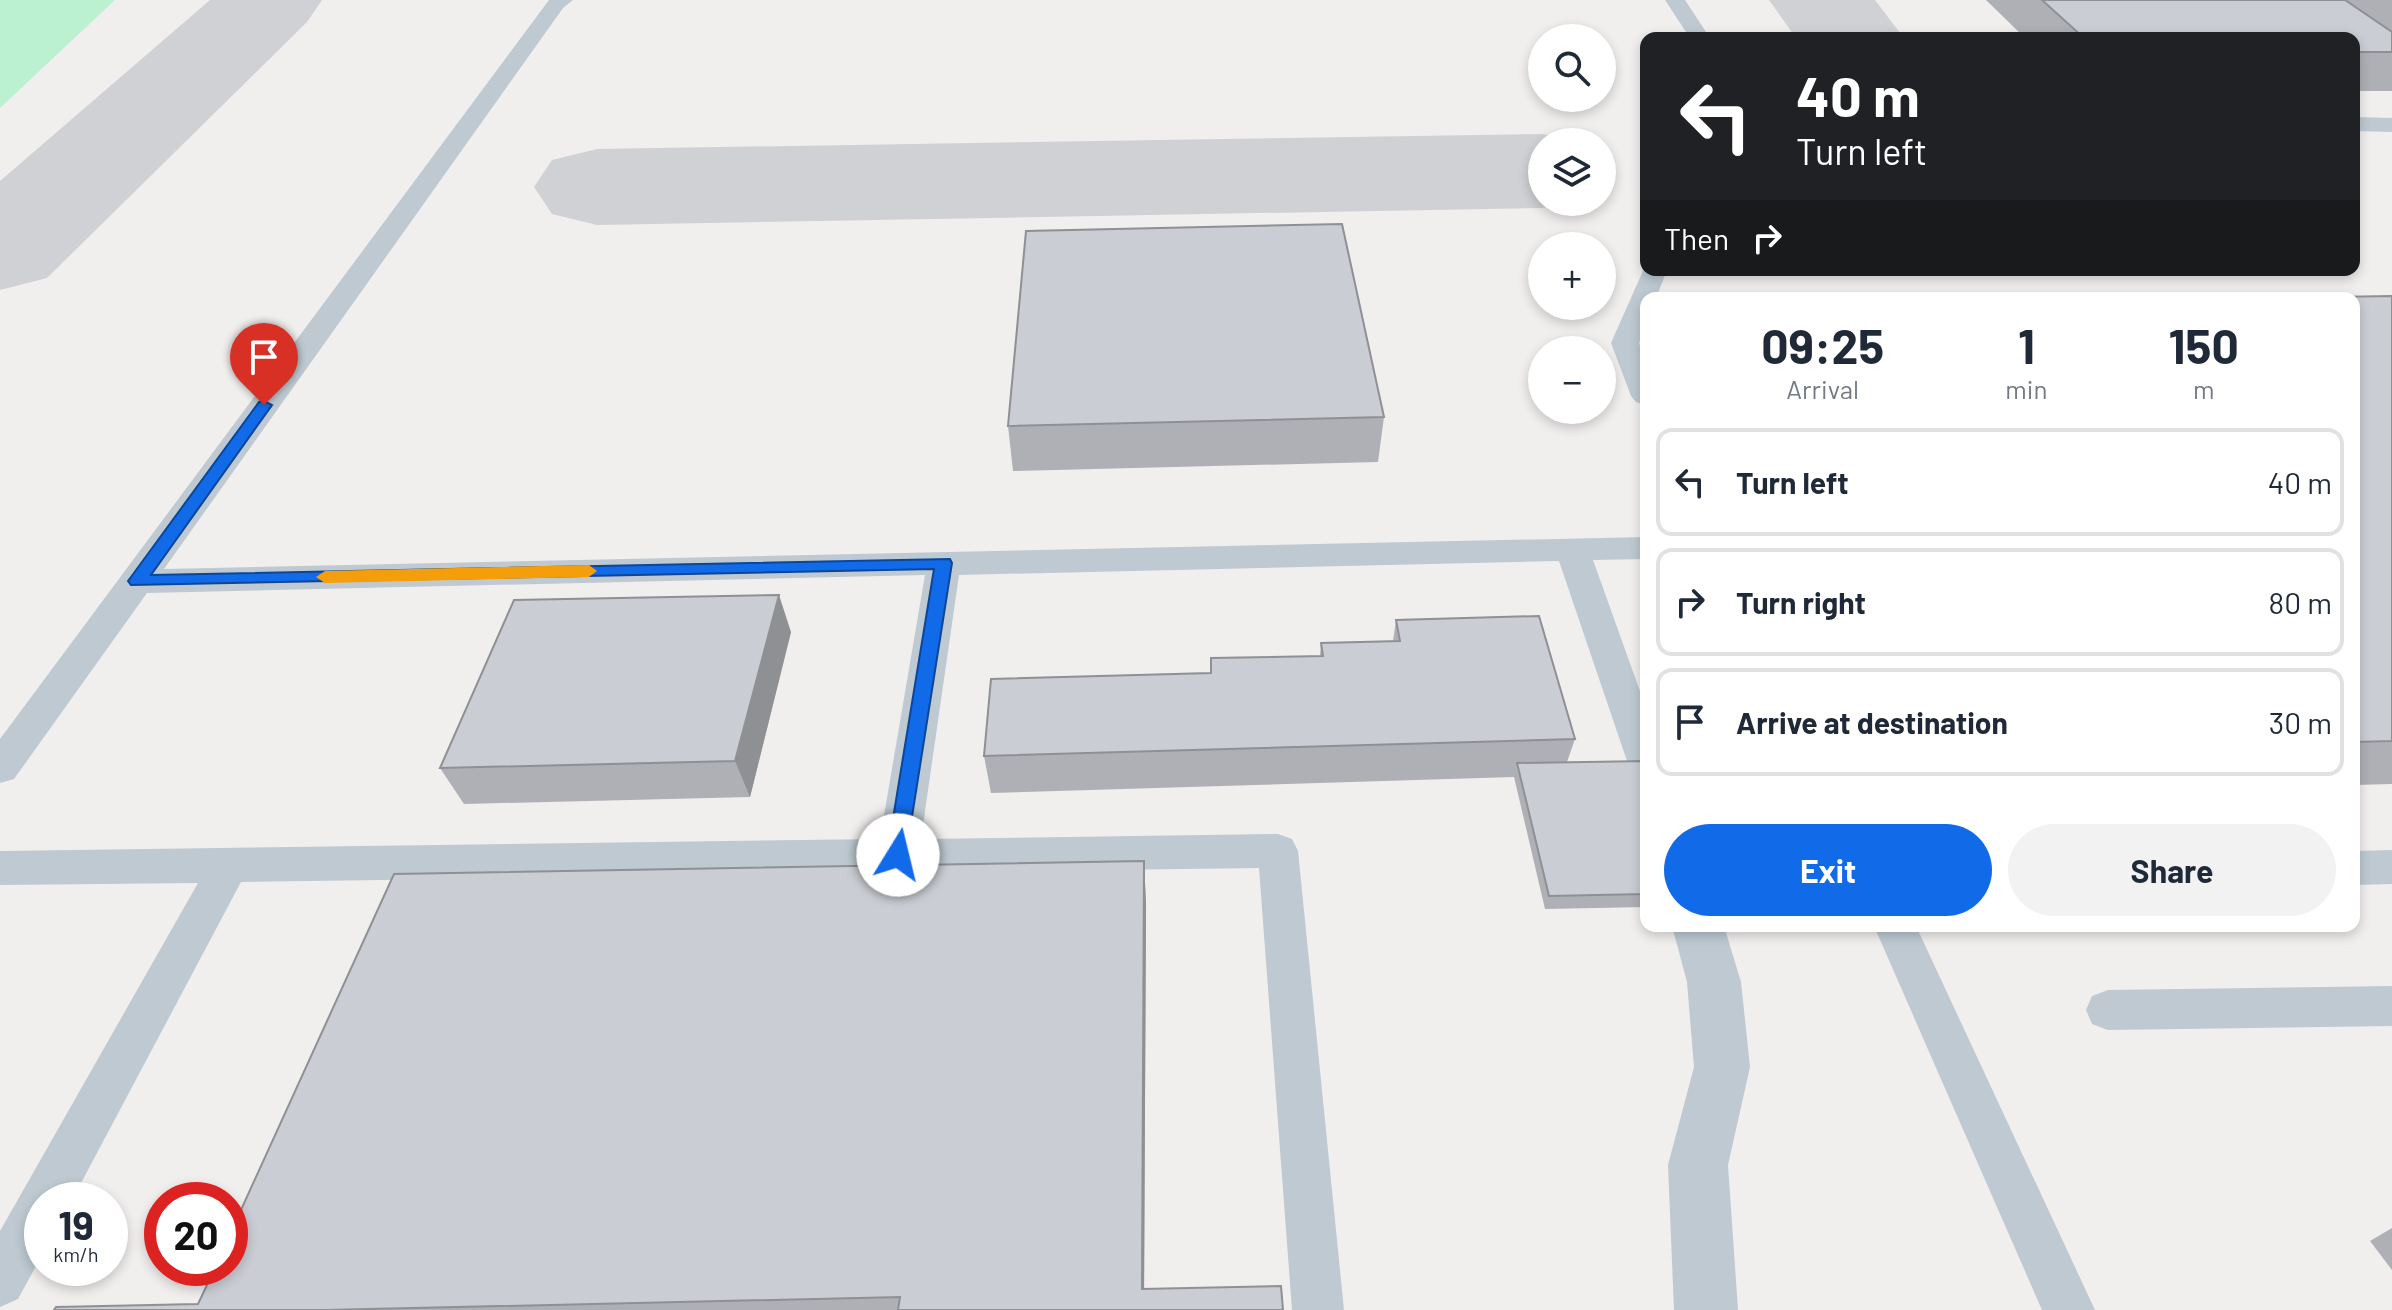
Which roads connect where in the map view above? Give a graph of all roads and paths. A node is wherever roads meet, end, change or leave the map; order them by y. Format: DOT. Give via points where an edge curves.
graph roads {
  1 [pos="563,0"];
  2 [pos="1675,0"];
  3 [pos="1696,32"];
  4 [pos="2360,124"];
  5 [pos="2392,125"];
  6 [pos="1640,305"];
  7 [pos="1640,381"];
  8 [pos="1640,548"];
  9 [pos="1572,550"];
  10 [pos="944,563"];
  11 [pos="137,581"];
  12 [pos="1640,744"];
  13 [pos="0,768"];
  14 [pos="898,855"];
  15 [pos="230,864"];
  16 [pos="2392,867"];
  17 [pos="0,868"];
  18 [pos="2360,868"];
  19 [pos="1700,932"];
  20 [pos="1898,932"];
  21 [pos="2392,1006"];
  22 [pos="2108,1010"];
  23 [pos="55,1182"];
  24 [pos="24,1238"];
  25 [pos="0,1281"];
  26 [pos="1318,1310"];
  27 [pos="1706,1310"];
  28 [pos="2069,1310"];
  1 -- 11 [label="lane"];
  2 -- 3 [label="lane"];
  4 -- 5 [label="lane"];
  6 -- 7 [label="lane" via="1625,343"];
  8 -- 9 [label="lane"];
  9 -- 10 [label="lane"];
  9 -- 12 [label="lane"];
  10 -- 11 [label="lane"];
  10 -- 14 [label="lane"];
  11 -- 13 [label="lane"];
  14 -- 15 [label="lane"];
  14 -- 26 [label="lane" via="1278,851"];
  15 -- 17 [label="lane"];
  15 -- 23 [label="lane"];
  16 -- 18 [label="lane"];
  19 -- 27 [label="street" via="1714,982 1722,1067 1698,1165"];
  20 -- 28 [label="lane"];
  21 -- 22 [label="lane"];
  24 -- 25 [label="lane"];
}
